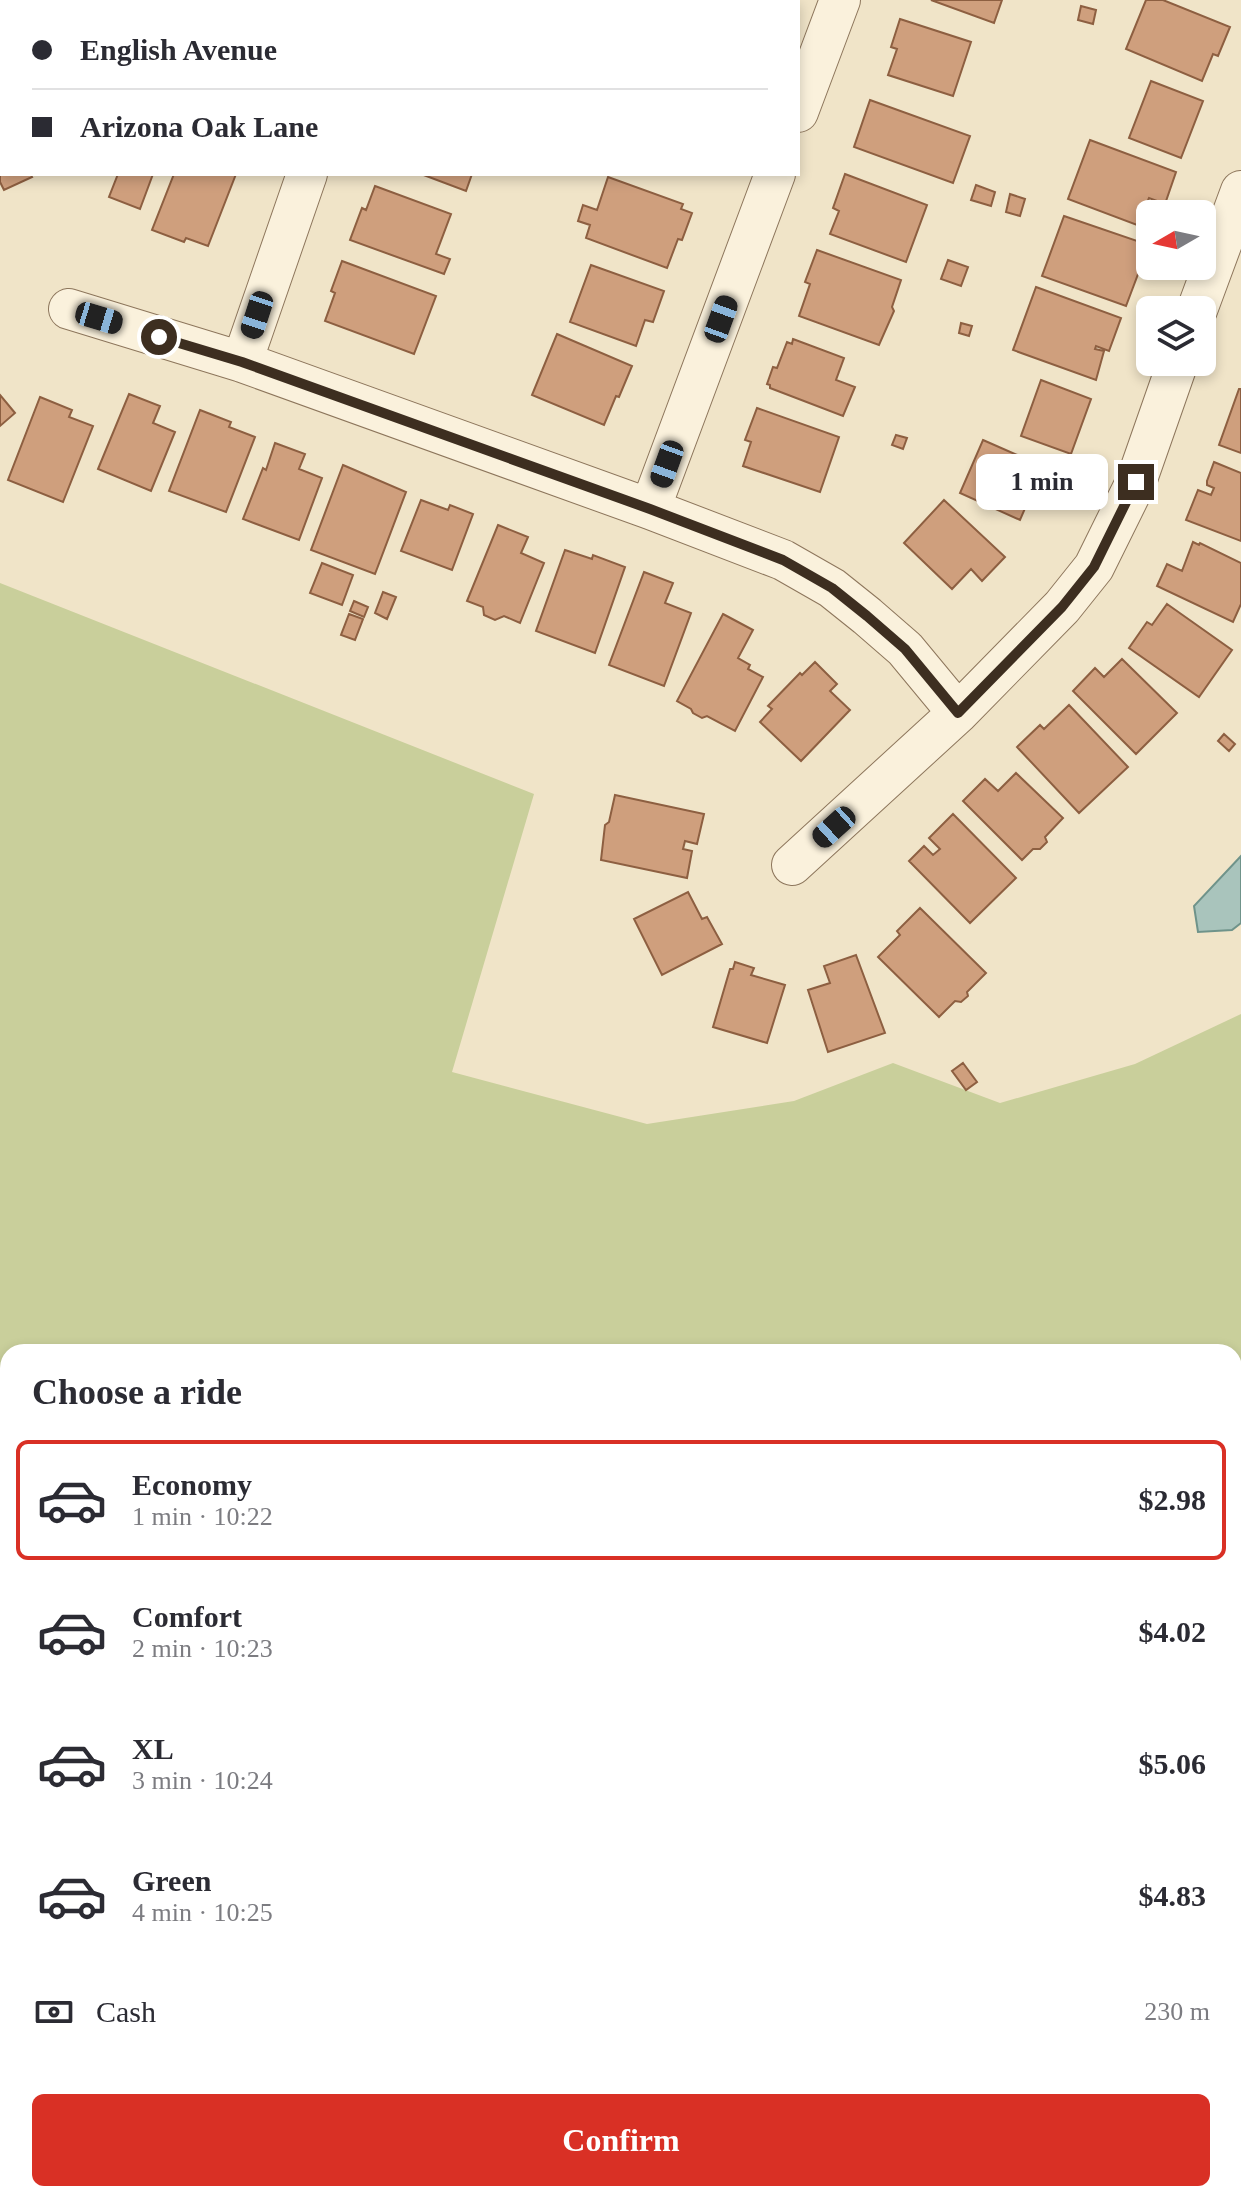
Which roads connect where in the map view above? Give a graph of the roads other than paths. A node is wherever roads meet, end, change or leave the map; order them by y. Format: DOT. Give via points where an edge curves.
graph roads {
  1 [pos="840,0"];
  2 [pos="800,107"];
  3 [pos="306,176"];
  4 [pos="774,176"];
  5 [pos="1241,191"];
  6 [pos="1202,296"];
  7 [pos="69,309"];
  8 [pos="242,362"];
  9 [pos="1173,376"];
  10 [pos="650,509"];
  11 [pos="958,713"];
  12 [pos="792,865"];
  1 -- 2 [label="street"];
  3 -- 8 [label="street"];
  4 -- 10 [label="street"];
  5 -- 6 [label="street"];
  7 -- 8 [label="street"];
  8 -- 10 [label="street"];
  9 -- 11 [label="street" via="1136,482 1094,567"];
  10 -- 11 [label="street" via="783,560 832,588 905,649"];
  11 -- 12 [label="street"];
}
